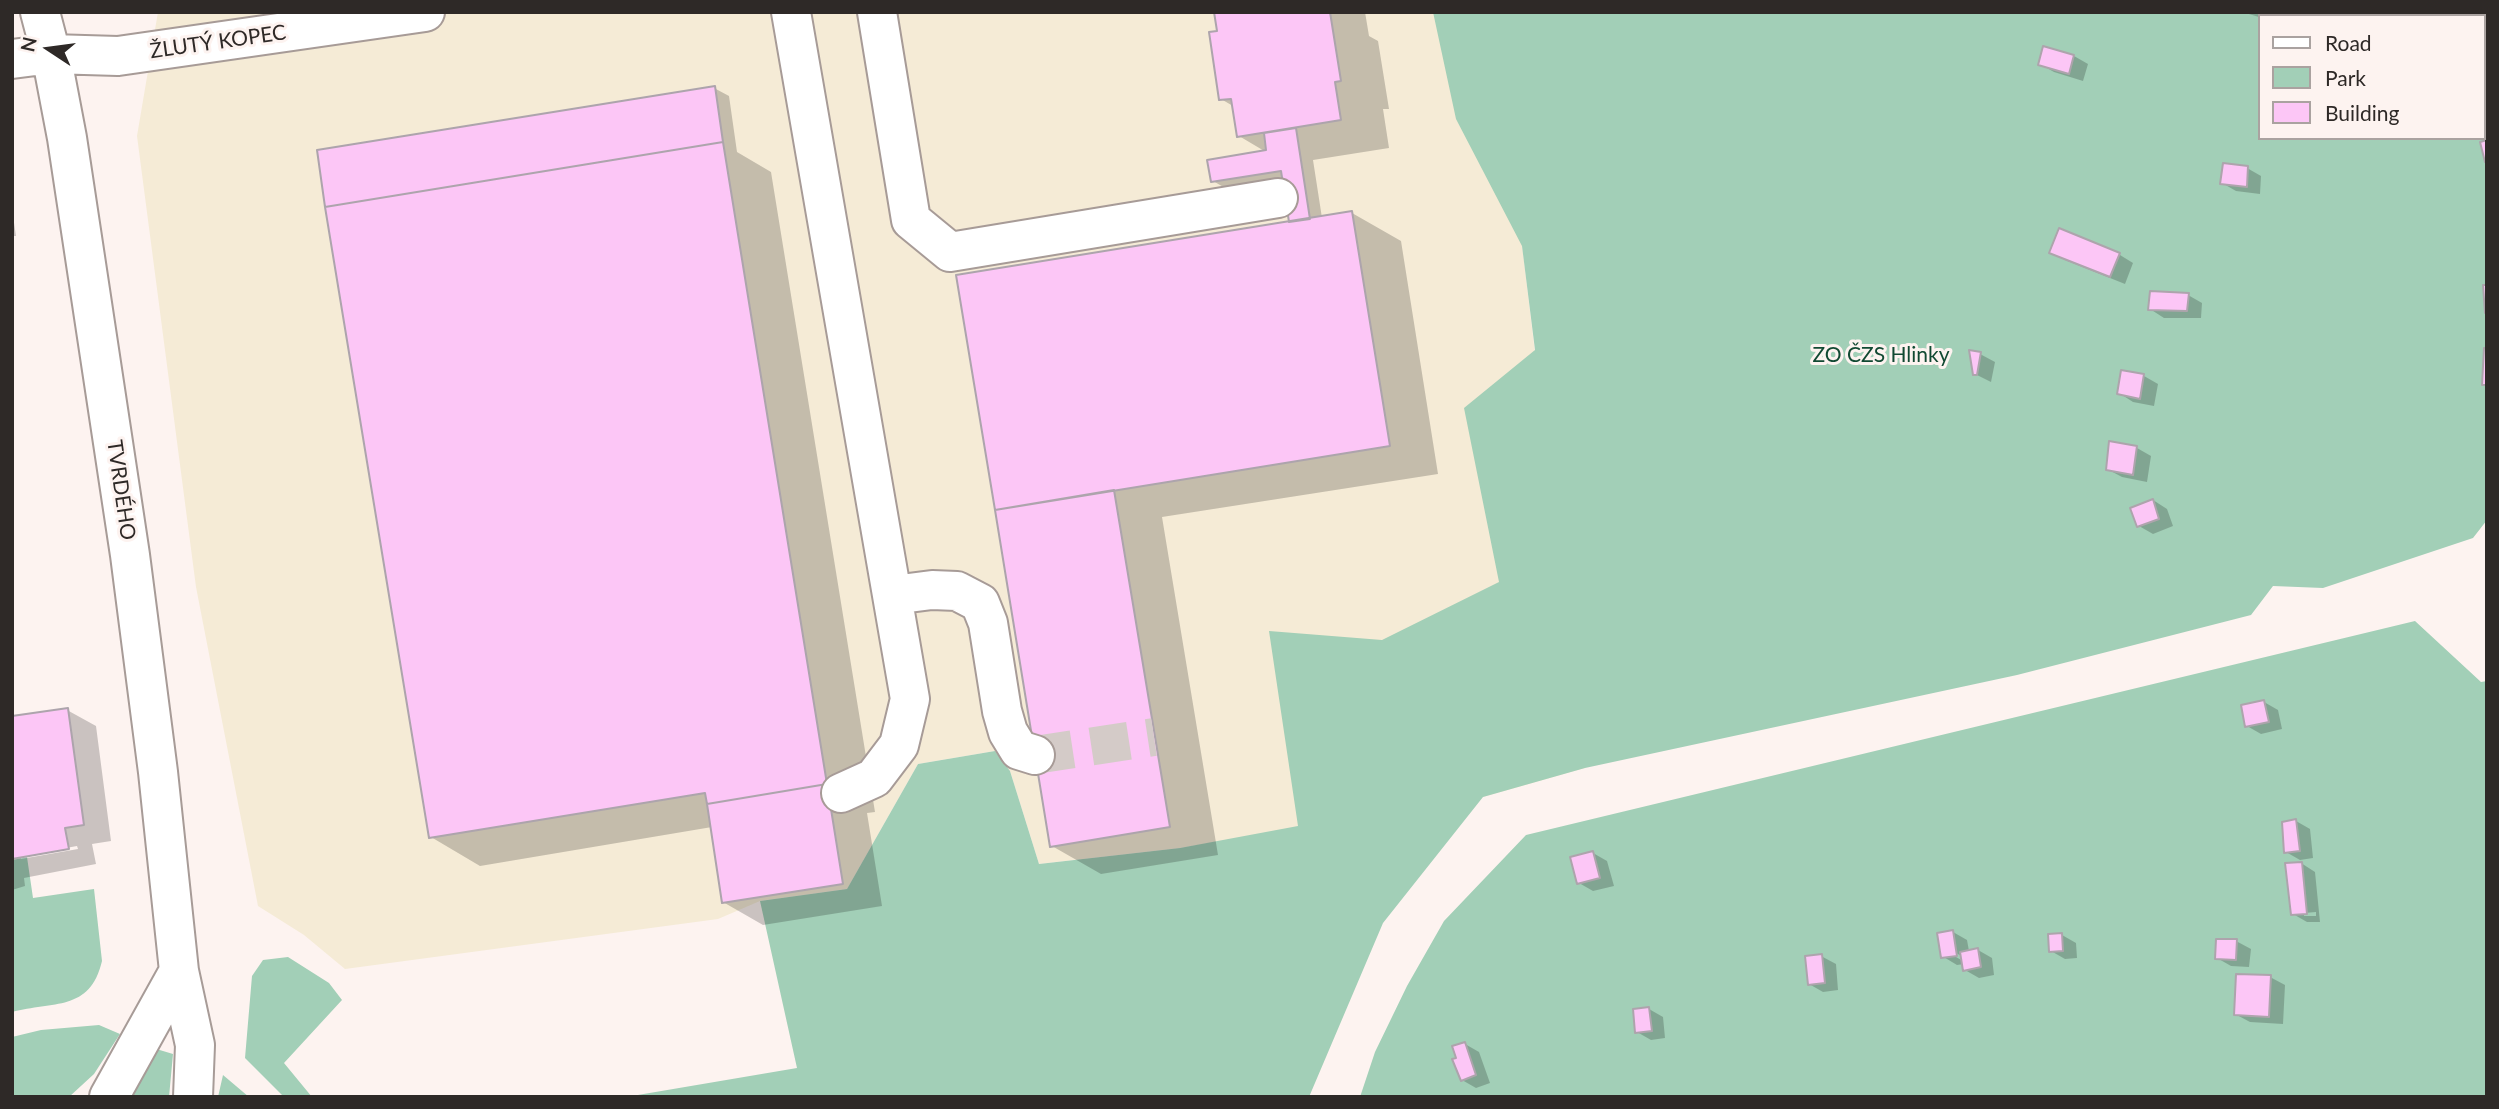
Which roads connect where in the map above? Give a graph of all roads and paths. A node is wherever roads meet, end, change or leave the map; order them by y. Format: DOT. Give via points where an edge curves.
graph roads {
  1 [pos="40,12"];
  2 [pos="425,12"];
  3 [pos="791,12"];
  4 [pos="877,12"];
  5 [pos="51,54"];
  6 [pos="12,59"];
  7 [pos="1278,198"];
  8 [pos="892,595"];
  9 [pos="1035,755"];
  10 [pos="841,793"];
  11 [pos="179,971"];
  12 [pos="109,1097"];
  13 [pos="193,1097"];
  1 -- 5 [label="street, TVRDÉHO"];
  2 -- 5 [label="street, ŽLUTÝ KOPEC" via="118,56"];
  3 -- 8 [label="street"];
  4 -- 7 [label="street" via="911,220 950,252"];
  5 -- 6 [label="street, ŽLUTÝ KOPEC"];
  5 -- 11 [label="street, TVRDÉHO" via="129,542"];
  8 -- 9 [label="street" via="957,591 980,603 988,623 1008,732 1019,750"];
  8 -- 10 [label="street" via="910,699 900,745 874,778"];
  11 -- 12 [label="street"];
  11 -- 13 [label="street, TVRDÉHO" via="195,1045"];
}
